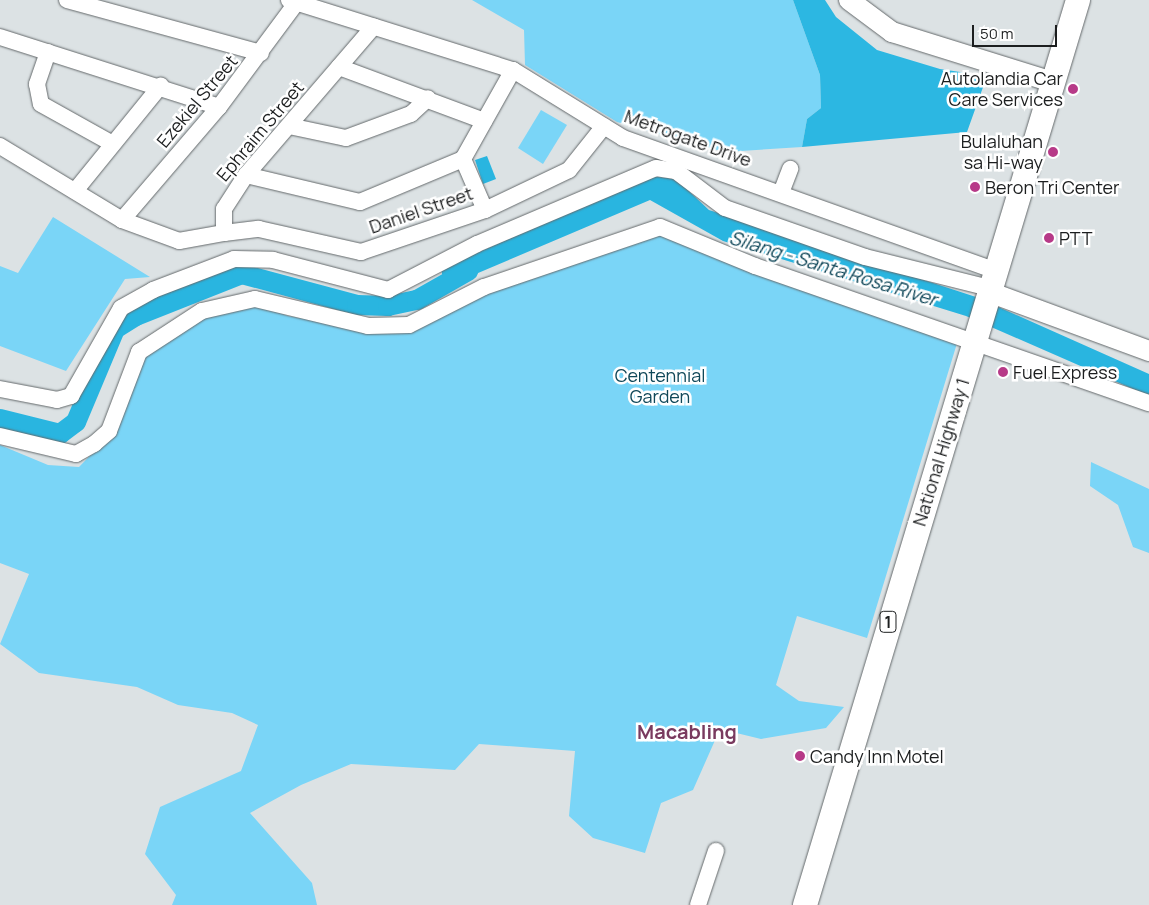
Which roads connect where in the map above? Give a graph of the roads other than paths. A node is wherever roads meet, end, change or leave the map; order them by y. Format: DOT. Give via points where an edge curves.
graph roads {
  1 [pos="67,0"];
  2 [pos="849,0"];
  3 [pos="1078,0"];
  4 [pos="293,1"];
  5 [pos="374,26"];
  6 [pos="0,37"];
  7 [pos="48,52"];
  8 [pos="262,53"];
  9 [pos="340,67"];
  10 [pos="513,70"];
  11 [pos="1053,82"];
  12 [pos="162,85"];
  13 [pos="428,98"];
  14 [pos="219,107"];
  15 [pos="484,120"];
  16 [pos="289,126"];
  17 [pos="604,126"];
  18 [pos="113,144"];
  19 [pos="0,146"];
  20 [pos="462,159"];
  21 [pos="790,168"];
  22 [pos="246,175"];
  23 [pos="76,191"];
  24 [pos="782,193"];
  25 [pos="485,210"];
  26 [pos="122,220"];
  27 [pos="224,233"];
  28 [pos="991,283"];
  29 [pos="975,339"];
  30 [pos="1149,351"];
  31 [pos="0,389"];
  32 [pos="1149,403"];
  33 [pos="0,436"];
  34 [pos="716,851"];
  35 [pos="698,905"];
  36 [pos="805,905"];
  1 -- 8 [label="street"];
  2 -- 11 [label="main road" via="892,32"];
  3 -- 11 [label="highway, National Highway 1 / 1"];
  4 -- 5 [label="street, Metrogate Drive"];
  4 -- 8 [label="street, Ezekiel Street"];
  5 -- 9 [label="street, Ephraim Street"];
  5 -- 10 [label="street, Metrogate Drive"];
  6 -- 7 [label="street"];
  7 -- 12 [label="street"];
  7 -- 18 [label="street" via="37,84 41,104"];
  8 -- 14 [label="street, Ezekiel Street"];
  9 -- 13 [label="street"];
  9 -- 16 [label="street, Ephraim Street"];
  10 -- 15 [label="street"];
  10 -- 17 [label="street, Metrogate Drive"];
  11 -- 28 [label="highway, National Highway 1 / 1"];
  12 -- 14 [label="street"];
  12 -- 18 [label="street"];
  13 -- 15 [label="street"];
  13 -- 16 [label="street" via="411,114 346,138"];
  14 -- 26 [label="street, Ezekiel Street"];
  15 -- 20 [label="street"];
  16 -- 22 [label="street, Ephraim Street"];
  17 -- 24 [label="street, Metrogate Drive" via="623,138"];
  17 -- 25 [label="street, Daniel Street" via="569,170"];
  18 -- 23 [label="street"];
  19 -- 23 [label="street"];
  20 -- 22 [label="street" via="360,202"];
  20 -- 25 [label="street"];
  21 -- 24 [label="street"];
  22 -- 27 [label="street, Ephraim Street" via="224,208"];
  23 -- 26 [label="street"];
  24 -- 28 [label="street, Metrogate Drive"];
  25 -- 27 [label="street, Daniel Street" via="361,252 259,229"];
  26 -- 27 [label="street" via="179,241"];
  28 -- 29 [label="highway, National Highway 1 / 1"];
  28 -- 30 [label="main road"];
  28 -- 31 [label="street" via="865,257 786,231 724,208 676,170 656,168 477,244 388,290 274,260 234,260 153,290 121,308 71,396 57,400"];
  29 -- 32 [label="street"];
  29 -- 33 [label="street" via="755,266 660,227 484,288 409,325 368,326 255,299 202,311 139,352 108,431 94,444 76,454"];
  29 -- 36 [label="highway, National Highway 1 / 1"];
  34 -- 35 [label="street"];
}
